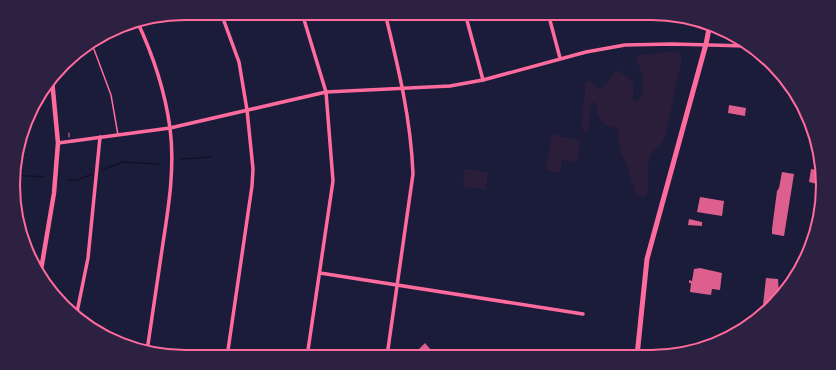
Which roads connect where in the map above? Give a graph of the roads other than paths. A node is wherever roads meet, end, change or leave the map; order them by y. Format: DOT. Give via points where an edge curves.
graph roads {
  1 [pos="224,20"];
  2 [pos="304,20"];
  3 [pos="387,20"];
  4 [pos="467,20"];
  5 [pos="550,20"];
  6 [pos="139,27"];
  7 [pos="709,31"];
  8 [pos="706,44"];
  9 [pos="739,46"];
  10 [pos="93,48"];
  11 [pos="560,58"];
  12 [pos="483,80"];
  13 [pos="53,87"];
  14 [pos="404,88"];
  15 [pos="326,92"];
  16 [pos="247,110"];
  17 [pos="170,128"];
  18 [pos="118,135"];
  19 [pos="100,138"];
  20 [pos="58,143"];
  21 [pos="42,267"];
  22 [pos="320,273"];
  23 [pos="398,285"];
  24 [pos="77,310"];
  25 [pos="583,314"];
  26 [pos="148,346"];
  27 [pos="227,350"];
  28 [pos="308,350"];
  29 [pos="388,350"];
  30 [pos="638,350"];
  1 -- 16 [label="street" via="239,62"];
  2 -- 15 [label="street"];
  3 -- 14 [label="street"];
  4 -- 12 [label="street"];
  5 -- 11 [label="street"];
  6 -- 17 [label="street" via="158,73"];
  7 -- 8 [label="main road"];
  8 -- 9 [label="street"];
  8 -- 11 [label="street" via="625,45"];
  8 -- 30 [label="main road" via="647,259"];
  10 -- 18 [label="lane" via="112,95"];
  11 -- 12 [label="street"];
  12 -- 14 [label="street" via="450,86"];
  13 -- 20 [label="main road"];
  14 -- 15 [label="street"];
  14 -- 23 [label="street" via="413,174"];
  15 -- 16 [label="street"];
  15 -- 22 [label="street" via="333,181"];
  16 -- 17 [label="street"];
  16 -- 27 [label="street" via="254,169"];
  17 -- 18 [label="street"];
  17 -- 26 [label="street" via="172,177"];
  18 -- 19 [label="street"];
  19 -- 20 [label="street"];
  19 -- 24 [label="street" via="88,258"];
  20 -- 21 [label="main road" via="54,193"];
  22 -- 23 [label="street"];
  22 -- 28 [label="street"];
  23 -- 25 [label="street"];
  23 -- 29 [label="street"];
}
